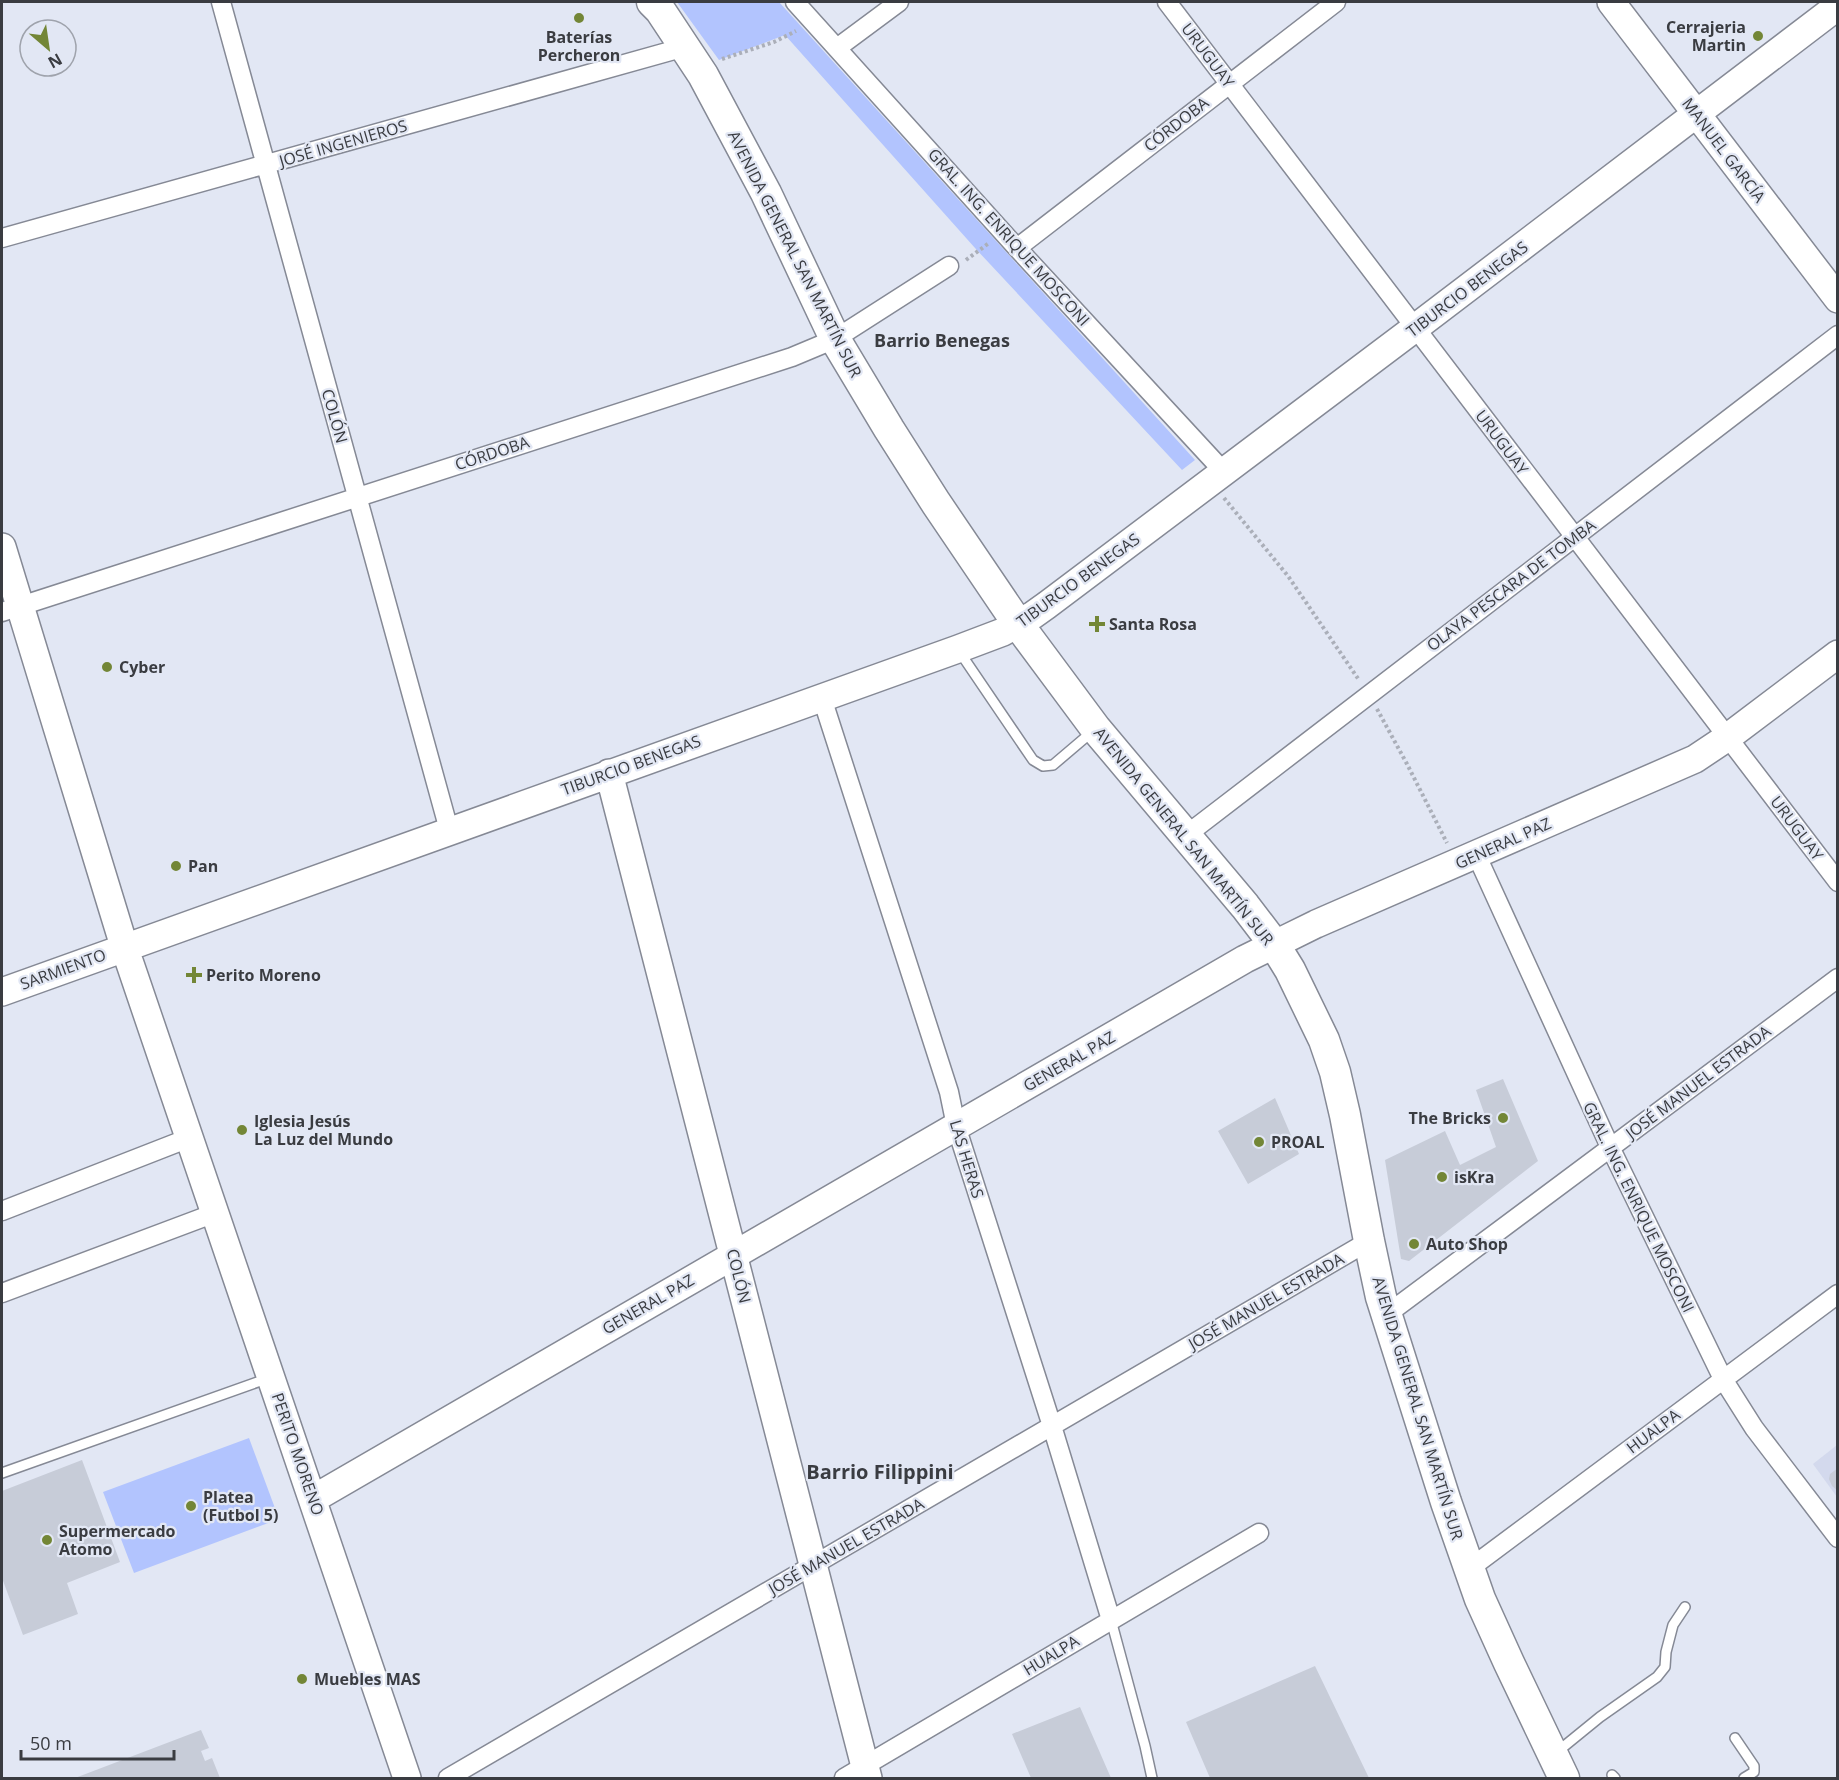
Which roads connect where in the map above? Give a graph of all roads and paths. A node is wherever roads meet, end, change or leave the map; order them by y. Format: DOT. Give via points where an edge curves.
graph roads {
  1 [pos="221,2"];
  2 [pos="652,2"];
  3 [pos="795,2"];
  4 [pos="899,2"];
  5 [pos="1167,2"];
  6 [pos="1336,2"];
  7 [pos="1611,2"];
  8 [pos="1838,6"];
  9 [pos="799,29"];
  10 [pos="685,47"];
  11 [pos="837,48"];
  12 [pos="720,60"];
  13 [pos="1230,83"];
  14 [pos="1696,114"];
  15 [pos="266,164"];
  16 [pos="2,238"];
  17 [pos="991,242"];
  18 [pos="1017,248"];
  19 [pos="950,266"];
  20 [pos="1838,299"];
  21 [pos="1415,328"];
  22 [pos="1838,335"];
  23 [pos="835,339"];
  24 [pos="1224,472"];
  25 [pos="357,496"];
  26 [pos="1575,537"];
  27 [pos="2,547"];
  28 [pos="10,609"];
  29 [pos="1018,624"];
  30 [pos="958,650"];
  31 [pos="1838,654"];
  32 [pos="822,698"];
  33 [pos="1096,729"];
  34 [pos="1728,737"];
  35 [pos="609,773"];
  36 [pos="449,830"];
  37 [pos="1185,836"];
  38 [pos="1476,854"];
  39 [pos="1838,882"];
  40 [pos="1274,944"];
  41 [pos="124,946"];
  42 [pos="1838,978"];
  43 [pos="2,992"];
  44 [pos="956,1126"];
  45 [pos="189,1138"];
  46 [pos="1610,1148"];
  47 [pos="2,1211"];
  48 [pos="215,1213"];
  49 [pos="1369,1241"];
  50 [pos="734,1255"];
  51 [pos="2,1293"];
  52 [pos="1838,1294"];
  53 [pos="1386,1315"];
  54 [pos="272,1377"];
  55 [pos="1723,1379"];
  56 [pos="1052,1426"];
  57 [pos="2,1473"];
  58 [pos="313,1499"];
  59 [pos="1259,1533"];
  60 [pos="1838,1538"];
  61 [pos="813,1566"];
  62 [pos="1469,1569"];
  63 [pos="1685,1607"];
  64 [pos="1111,1620"];
  65 [pos="1735,1738"];
  66 [pos="1558,1767"];
  67 [pos="859,1774"];
  68 [pos="407,1779"];
  69 [pos="448,1779"];
  70 [pos="1152,1779"];
  71 [pos="1744,1779"];
  1 -- 15 [label="street, COLÓN"];
  2 -- 10 [label="main road, AVENIDA GENERAL SAN MARTÍN SUR"];
  3 -- 11 [label="street, GRAL. ING. ENRIQUE MOSCONI"];
  4 -- 11 [label="street"];
  5 -- 13 [label="street, URUGUAY"];
  6 -- 13 [label="street, CÓRDOBA"];
  7 -- 14 [label="main road, MANUEL GARCÍA"];
  8 -- 14 [label="main road, TIBURCIO BENEGAS"];
  9 -- 12 [label="path"];
  10 -- 15 [label="street, JOSÉ INGENIEROS"];
  10 -- 23 [label="main road, AVENIDA GENERAL SAN MARTÍN SUR" via="766,192"];
  11 -- 18 [label="street, GRAL. ING. ENRIQUE MOSCONI"];
  13 -- 18 [label="street, CÓRDOBA"];
  13 -- 21 [label="street, URUGUAY"];
  14 -- 20 [label="main road, MANUEL GARCÍA"];
  14 -- 21 [label="main road, TIBURCIO BENEGAS"];
  15 -- 16 [label="street, JOSÉ INGENIEROS"];
  15 -- 25 [label="street, COLÓN"];
  17 -- 19 [label="path" via="956,267"];
  18 -- 24 [label="street, GRAL. ING. ENRIQUE MOSCONI"];
  19 -- 23 [label="street, CÓRDOBA"];
  21 -- 24 [label="main road, TIBURCIO BENEGAS"];
  21 -- 26 [label="street, URUGUAY"];
  22 -- 26 [label="street, OLAYA PESCARA DE TOMBA"];
  23 -- 25 [label="street, CÓRDOBA" via="792,357"];
  23 -- 29 [label="main road, AVENIDA GENERAL SAN MARTÍN SUR" via="930,494"];
  24 -- 29 [label="main road, TIBURCIO BENEGAS"];
  25 -- 28 [label="street, CÓRDOBA"];
  25 -- 36 [label="street, COLÓN"];
  26 -- 34 [label="street, URUGUAY"];
  26 -- 37 [label="street, OLAYA PESCARA DE TOMBA"];
  27 -- 28 [label="main road, PERITO MORENO"];
  28 -- 41 [label="main road, PERITO MORENO"];
  29 -- 30 [label="main road, TIBURCIO BENEGAS"];
  29 -- 33 [label="main road, AVENIDA GENERAL SAN MARTÍN SUR"];
  30 -- 32 [label="main road, TIBURCIO BENEGAS"];
  30 -- 33 [label="lane" via="1033,760 1043,766 1053,765"];
  31 -- 34 [label="main road, GENERAL PAZ"];
  32 -- 35 [label="main road, TIBURCIO BENEGAS"];
  32 -- 44 [label="street, LAS HERAS"];
  33 -- 37 [label="main road, AVENIDA GENERAL SAN MARTÍN SUR"];
  34 -- 38 [label="main road, GENERAL PAZ" via="1695,759"];
  34 -- 39 [label="street, URUGUAY"];
  35 -- 36 [label="main road, TIBURCIO BENEGAS"];
  35 -- 50 [label="main road, COLÓN"];
  36 -- 41 [label="main road, TIBURCIO BENEGAS"];
  37 -- 40 [label="main road, AVENIDA GENERAL SAN MARTÍN SUR"];
  38 -- 40 [label="main road, GENERAL PAZ"];
  38 -- 46 [label="street, GRAL. ING. ENRIQUE MOSCONI"];
  40 -- 44 [label="main road, GENERAL PAZ"];
  40 -- 49 [label="main road, AVENIDA GENERAL SAN MARTÍN SUR" via="1324,1040 1335,1072"];
  41 -- 43 [label="main road, SARMIENTO"];
  41 -- 45 [label="main road, PERITO MORENO"];
  42 -- 46 [label="street, JOSÉ MANUEL ESTRADA"];
  44 -- 50 [label="main road, GENERAL PAZ"];
  44 -- 56 [label="street, LAS HERAS"];
  45 -- 47 [label="street"];
  45 -- 48 [label="main road, PERITO MORENO"];
  46 -- 53 [label="street, JOSÉ MANUEL ESTRADA"];
  46 -- 55 [label="street, GRAL. ING. ENRIQUE MOSCONI"];
  48 -- 51 [label="street"];
  48 -- 54 [label="main road, PERITO MORENO"];
  49 -- 53 [label="main road, AVENIDA GENERAL SAN MARTÍN SUR"];
  49 -- 56 [label="street, JOSÉ MANUEL ESTRADA"];
  50 -- 58 [label="main road, GENERAL PAZ"];
  50 -- 61 [label="main road, COLÓN"];
  52 -- 55 [label="street, HUALPA"];
  53 -- 62 [label="main road, AVENIDA GENERAL SAN MARTÍN SUR"];
  54 -- 57 [label="lane"];
  54 -- 58 [label="main road, PERITO MORENO"];
  55 -- 60 [label="street, GRAL. ING. ENRIQUE MOSCONI" via="1754,1428"];
  55 -- 62 [label="street, HUALPA"];
  56 -- 61 [label="street, JOSÉ MANUEL ESTRADA"];
  56 -- 64 [label="street, LAS HERAS"];
  58 -- 68 [label="main road, PERITO MORENO"];
  59 -- 64 [label="street, HUALPA"];
  61 -- 67 [label="main road, COLÓN"];
  61 -- 69 [label="street, JOSÉ MANUEL ESTRADA"];
  62 -- 66 [label="main road, AVENIDA GENERAL SAN MARTÍN SUR"];
  63 -- 66 [label="lane" via="1673,1625 1665,1667 1657,1677 1600,1717"];
  64 -- 67 [label="street, HUALPA"];
  64 -- 70 [label="lane"];
  65 -- 71 [label="lane" via="1755,1766 1754,1772"];
}
